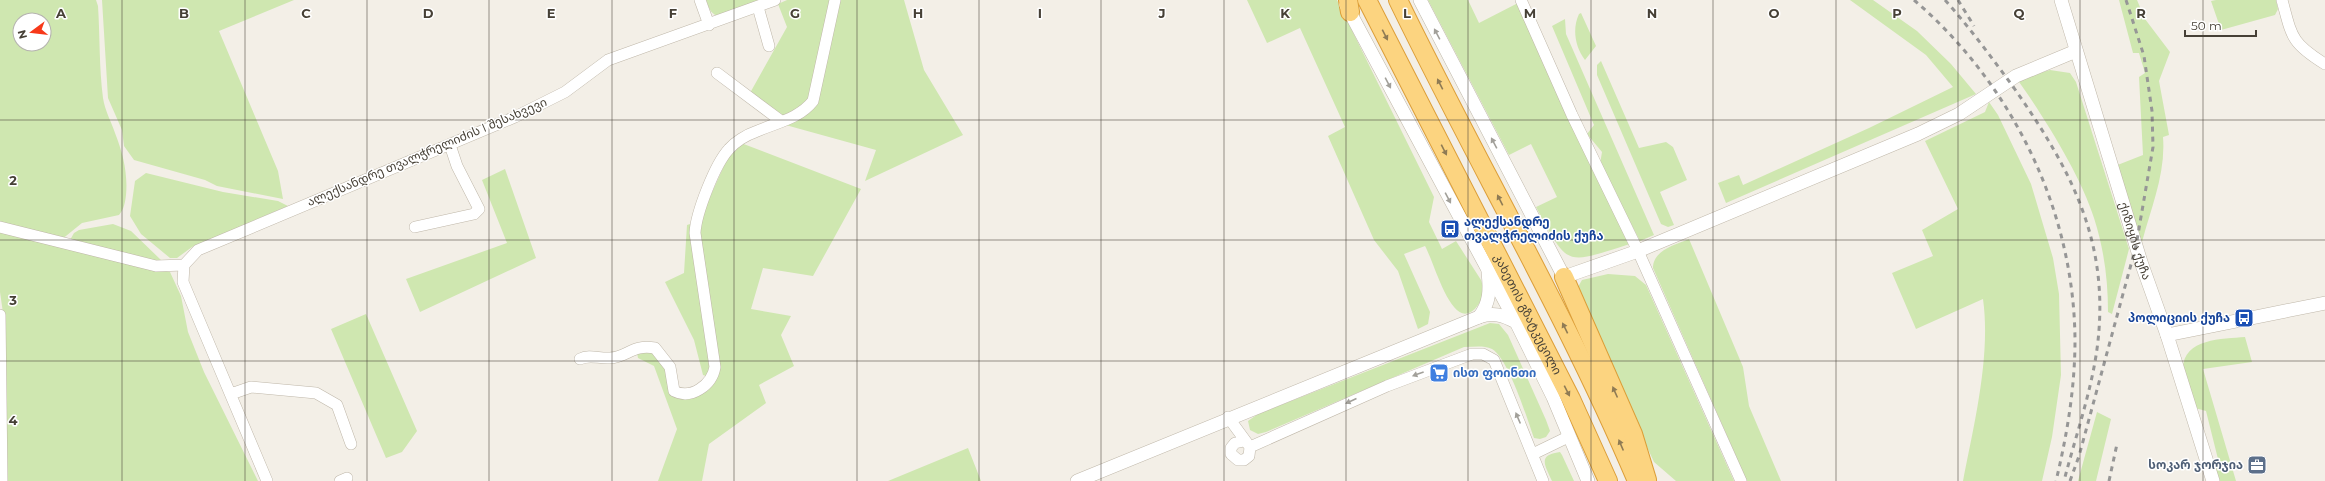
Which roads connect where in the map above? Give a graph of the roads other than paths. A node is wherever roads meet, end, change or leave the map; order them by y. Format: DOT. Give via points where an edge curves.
graph roads {
  1 [pos="700,0"];
  2 [pos="775,0"];
  3 [pos="835,0"];
  4 [pos="1367,0"];
  5 [pos="1398,0"];
  6 [pos="1420,0"];
  7 [pos="1521,0"];
  8 [pos="2060,0"];
  9 [pos="2282,0"];
  10 [pos="1347,4"];
  11 [pos="758,7"];
  12 [pos="709,25"];
  13 [pos="769,46"];
  14 [pos="2076,51"];
  15 [pos="2325,64"];
  16 [pos="717,73"];
  17 [pos="781,121"];
  18 [pos="450,145"];
  19 [pos="0,227"];
  20 [pos="415,227"];
  21 [pos="1638,251"];
  22 [pos="184,265"];
  23 [pos="1487,266"];
  24 [pos="1564,277"];
  25 [pos="2325,303"];
  26 [pos="0,315"];
  27 [pos="1479,317"];
  28 [pos="1516,322"];
  29 [pos="2167,336"];
  30 [pos="580,359"];
  31 [pos="231,394"];
  32 [pos="1228,418"];
  33 [pos="1568,437"];
  34 [pos="351,444"];
  35 [pos="1247,444"];
  36 [pos="1232,446"];
  37 [pos="1533,454"];
  38 [pos="2,481"];
  39 [pos="267,481"];
  40 [pos="1077,481"];
  41 [pos="1543,481"];
  42 [pos="1588,481"];
  43 [pos="1608,481"];
  44 [pos="1637,481"];
  45 [pos="1648,481"];
  46 [pos="1741,481"];
  47 [pos="2213,481"];
  1 -- 12 [label="street"];
  2 -- 11 [label="street, ალექსანდრე თვალჭრელიძის I შესახვევი"];
  3 -- 17 [label="street" via="813,101 796,117"];
  4 -- 43 [label="highway, კახეთის გზატკეცილი, one-way" via="1571,399"];
  44 -- 5 [label="highway, one-way" via="1615,429 1558,313"];
  24 -- 6 [label="street, one-way"];
  7 -- 21 [label="street" via="1572,115"];
  8 -- 14 [label="street, ქიზიყის ქუჩა"];
  9 -- 15 [label="street" via="2295,42"];
  10 -- 23 [label="street, one-way"];
  11 -- 12 [label="street, ალექსანდრე თვალჭრელიძის I შესახვევი"];
  11 -- 13 [label="street"];
  12 -- 18 [label="street, ალექსანდრე თვალჭრელიძის I შესახვევი" via="608,60 565,92 516,117"];
  14 -- 21 [label="street" via="2016,76 1959,114 1918,134"];
  14 -- 29 [label="street, ქიზიყის ქუჩა" via="2141,262"];
  16 -- 17 [label="street"];
  17 -- 30 [label="street" via="753,132 729,149 712,178 695,222 714,375 707,383 688,395 674,391 670,367 655,348 635,348 612,358 586,356"];
  18 -- 20 [label="street" via="457,166 479,209 474,214"];
  18 -- 22 [label="street, ალექსანდრე თვალჭრელიძის I შესახვევი" via="303,204 198,250"];
  19 -- 22 [label="street" via="156,266"];
  21 -- 24 [label="street"];
  21 -- 46 [label="street"];
  22 -- 31 [label="street" via="183,282"];
  23 -- 27 [label="street" via="1490,295"];
  23 -- 28 [label="street"];
  45 -- 24 [label="highway, one-way" via="1633,434"];
  25 -- 29 [label="street"];
  26 -- 38 [label="street"];
  27 -- 28 [label="street" via="1489,314 1503,315"];
  27 -- 32 [label="street"];
  28 -- 33 [label="street" via="1553,397"];
  29 -- 47 [label="street, ქიზიყის ქუჩა"];
  31 -- 34 [label="street" via="251,387 316,393 337,405"];
  31 -- 39 [label="street"];
  32 -- 35 [label="street"];
  32 -- 36 [label="street"];
  32 -- 40 [label="street"];
  33 -- 37 [label="street"];
  33 -- 42 [label="street"];
  35 -- 36 [label="street" via="1238,441"];
  35 -- 36 [label="street" via="1249,456 1241,461 1233,457"];
  37 -- 35 [label="street, one-way" via="1494,360 1483,354 1472,354 1386,386"];
  37 -- 41 [label="street"];
}
